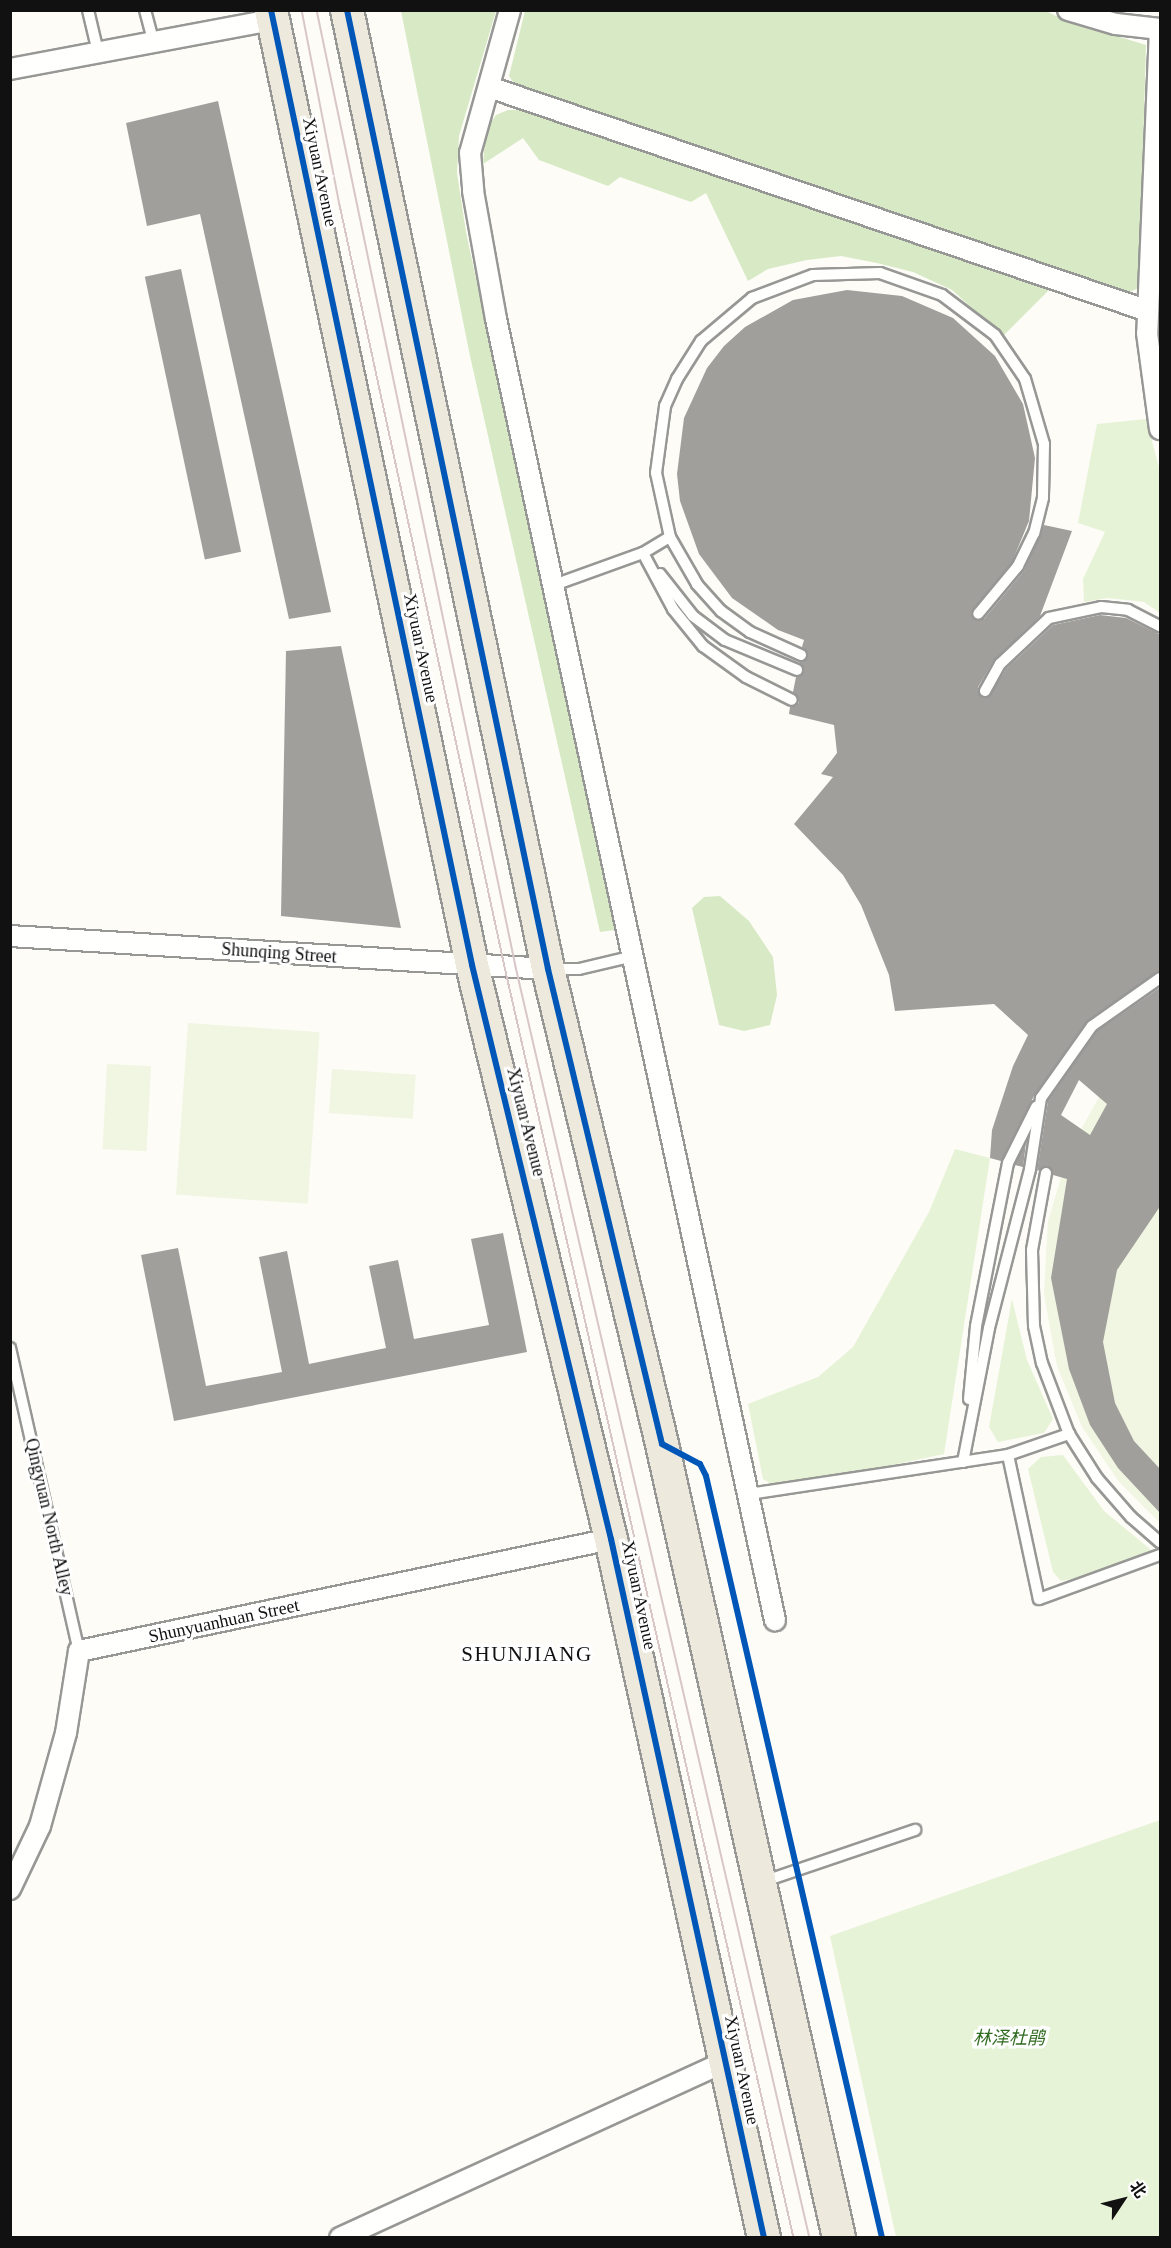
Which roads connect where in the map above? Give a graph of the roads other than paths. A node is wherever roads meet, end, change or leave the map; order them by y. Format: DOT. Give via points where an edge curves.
graph roads {
  1 [pos="88,10"];
  2 [pos="145,10"];
  3 [pos="347,10"];
  4 [pos="510,10"];
  5 [pos="1068,10"];
  6 [pos="272,15"];
  7 [pos="1160,29"];
  8 [pos="153,40"];
  9 [pos="98,52"];
  10 [pos="10,69"];
  11 [pos="489,87"];
  12 [pos="1154,311"];
  13 [pos="1161,429"];
  14 [pos="670,537"];
  15 [pos="643,553"];
  16 [pos="554,585"];
  17 [pos="978,614"];
  18 [pos="1161,626"];
  19 [pos="801,655"];
  20 [pos="797,670"];
  21 [pos="985,691"];
  22 [pos="792,700"];
  23 [pos="10,936"];
  24 [pos="634,956"];
  25 [pos="472,965"];
  26 [pos="549,969"];
  27 [pos="1161,978"];
  28 [pos="1041,1098"];
  29 [pos="1046,1173"];
  30 [pos="10,1348"];
  31 [pos="1069,1434"];
  32 [pos="1008,1455"];
  33 [pos="963,1462"];
  34 [pos="749,1494"];
  35 [pos="611,1539"];
  36 [pos="1161,1542"];
  37 [pos="1161,1554"];
  38 [pos="775,1620"];
  39 [pos="80,1651"];
  40 [pos="915,1830"];
  41 [pos="762,1882"];
  42 [pos="10,1889"];
  43 [pos="725,2062"];
  44 [pos="340,2238"];
  45 [pos="764,2238"];
  46 [pos="839,2238"];
  1 -- 9 [label="lane"];
  2 -- 8 [label="lane"];
  3 -- 26 [label="main road"];
  4 -- 11 [label="street"];
  5 -- 7 [label="street" via="1116,24"];
  6 -- 8 [label="street"];
  6 -- 25 [label="main road, Xiyuan Avenue"];
  7 -- 12 [label="street"];
  8 -- 9 [label="street"];
  9 -- 10 [label="street"];
  11 -- 12 [label="street"];
  11 -- 16 [label="street" via="470,153 473,191"];
  12 -- 13 [label="street" via="1147,333"];
  14 -- 15 [label="lane"];
  14 -- 17 [label="lane" via="656,473 660,426 676,379 701,341 733,310 771,288 835,272 880,273 922,285 979,320 1008,353 1036,408 1045,462 1039,516 1018,566 991,607"];
  14 -- 19 [label="lane" via="686,569 721,611 758,637"];
  15 -- 16 [label="lane"];
  15 -- 20 [label="lane" via="693,616 717,634"];
  15 -- 22 [label="lane" via="673,609 703,646 746,677"];
  16 -- 24 [label="street"];
  18 -- 21 [label="lane" via="1128,610 1101,607 1048,618 1019,640"];
  23 -- 25 [label="street, Shunqing Street"];
  24 -- 26 [label="lane" via="579,969"];
  24 -- 34 [label="street"];
  25 -- 26 [label="street, Shunqing Street"];
  25 -- 35 [label="main road, Xiyuan Avenue"];
  26 -- 41 [label="main road"];
  27 -- 28 [label="lane" via="1092,1026"];
  28 -- 33 [label="lane" via="1030,1169 989,1328"];
  28 -- 33 [label="lane" via="1008,1163 976,1326"];
  29 -- 31 [label="lane" via="1034,1232 1031,1288 1042,1363"];
  30 -- 39 [label="lane, Qingyuan North Alley"];
  31 -- 32 [label="lane"];
  31 -- 36 [label="lane" via="1097,1478 1131,1517"];
  32 -- 33 [label="lane"];
  32 -- 37 [label="lane" via="1039,1599"];
  33 -- 34 [label="lane"];
  34 -- 38 [label="street"];
  35 -- 39 [label="street, Shunyuanhuan Street"];
  35 -- 43 [label="main road, Xiyuan Avenue"];
  39 -- 42 [label="street" via="66,1733 40,1826"];
  40 -- 41 [label="lane"];
  41 -- 46 [label="main road"];
  43 -- 44 [label="street"];
  43 -- 45 [label="main road, Xiyuan Avenue"];
}
